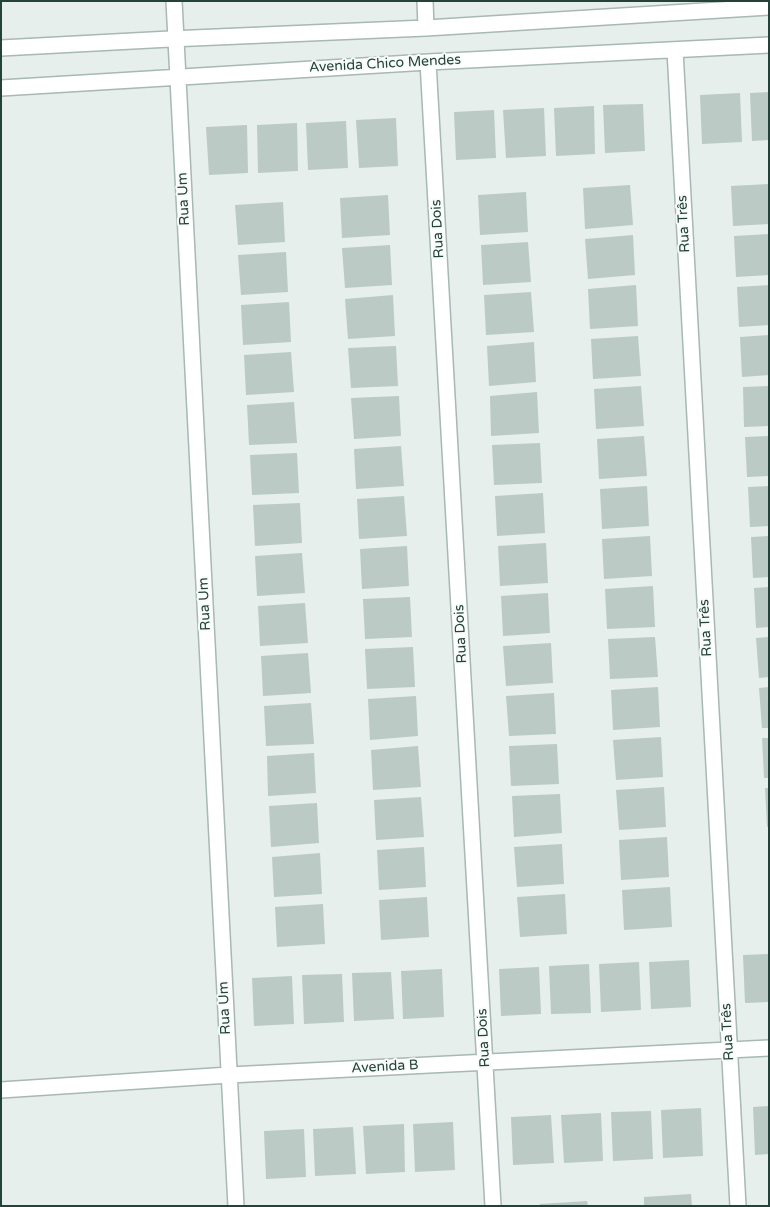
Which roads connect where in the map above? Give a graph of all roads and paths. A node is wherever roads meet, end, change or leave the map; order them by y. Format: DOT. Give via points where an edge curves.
graph roads {
  1 [pos="174,1"];
  2 [pos="425,1"];
  3 [pos="672,7"];
  4 [pos="769,7"];
  5 [pos="426,28"];
  6 [pos="176,39"];
  7 [pos="769,44"];
  8 [pos="1,48"];
  9 [pos="675,50"];
  10 [pos="428,62"];
  11 [pos="178,76"];
  12 [pos="1,88"];
  13 [pos="769,1048"];
  14 [pos="729,1050"];
  15 [pos="485,1062"];
  16 [pos="229,1075"];
  17 [pos="1,1090"];
  18 [pos="236,1206"];
  19 [pos="493,1206"];
  20 [pos="738,1206"];
  1 -- 6 [label="street, Rua Um"];
  2 -- 5 [label="street"];
  3 -- 4 [label="street"];
  3 -- 5 [label="street"];
  5 -- 6 [label="street"];
  6 -- 8 [label="street"];
  6 -- 11 [label="street, Rua Um"];
  7 -- 9 [label="street, Avenida Chico Mendes"];
  9 -- 10 [label="street, Avenida Chico Mendes"];
  9 -- 14 [label="street, Rua Três"];
  10 -- 11 [label="street, Avenida Chico Mendes"];
  10 -- 15 [label="street, Rua Dois"];
  11 -- 12 [label="street, Avenida Chico Mendes"];
  11 -- 16 [label="street, Rua Um"];
  13 -- 14 [label="street, Avenida B"];
  14 -- 15 [label="street, Avenida B"];
  14 -- 20 [label="street, Rua Três"];
  15 -- 16 [label="street, Avenida B"];
  15 -- 19 [label="street, Rua Dois"];
  16 -- 17 [label="street, Avenida B"];
  16 -- 18 [label="street, Rua Um"];
}
